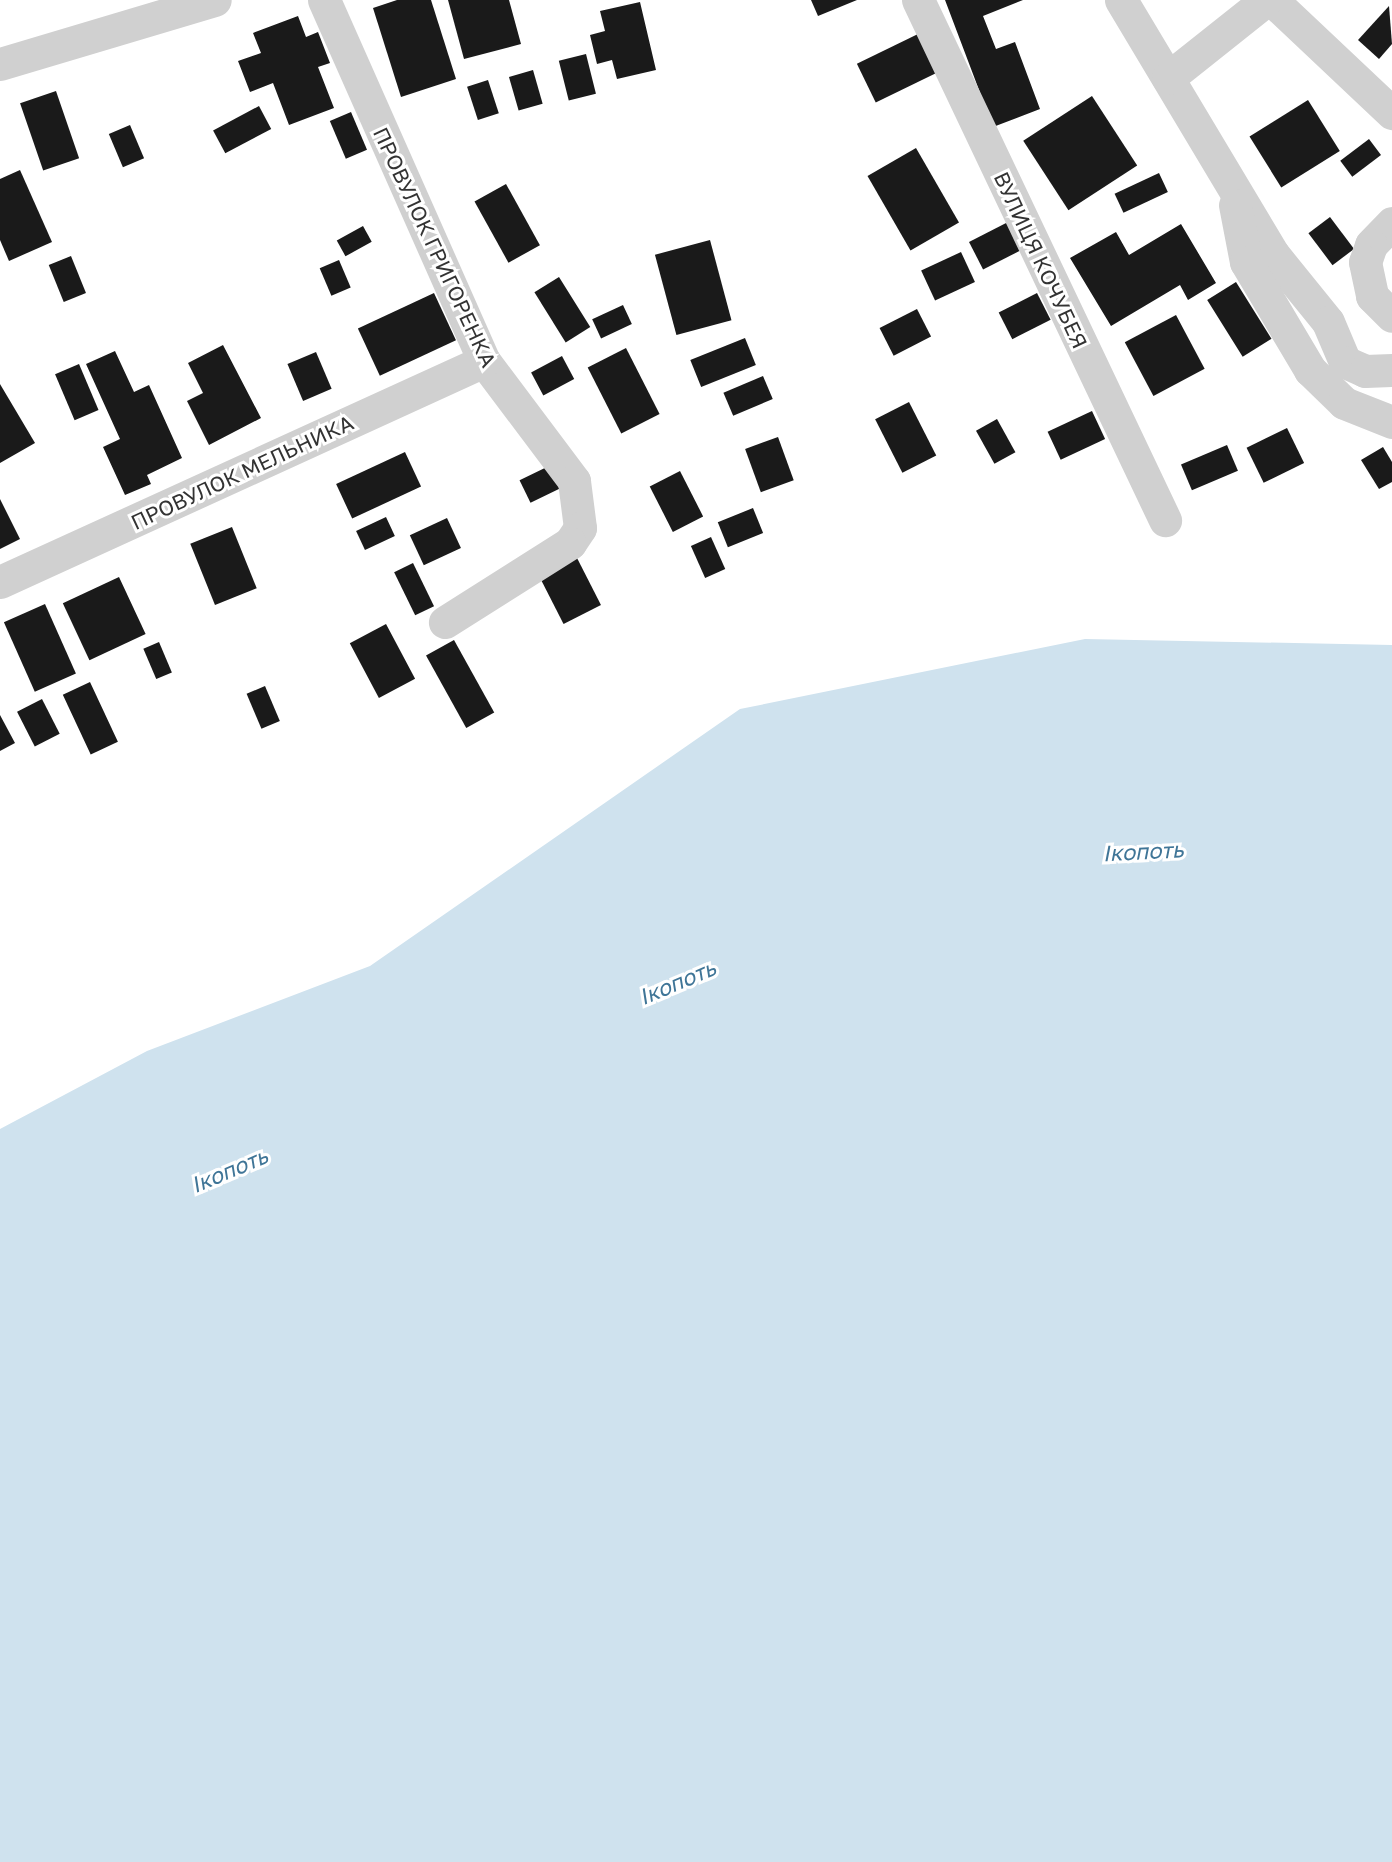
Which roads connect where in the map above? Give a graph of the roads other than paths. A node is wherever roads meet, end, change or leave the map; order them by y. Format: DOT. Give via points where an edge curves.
graph roads {
  1 [pos="215,0"];
  2 [pos="324,0"];
  3 [pos="918,0"];
  4 [pos="1121,0"];
  5 [pos="1266,0"];
  6 [pos="1272,0"];
  7 [pos="0,64"];
  8 [pos="1168,78"];
  9 [pos="1392,113"];
  10 [pos="1230,183"];
  11 [pos="1392,223"];
  12 [pos="1392,316"];
  13 [pos="484,361"];
  14 [pos="1392,370"];
  15 [pos="1392,422"];
  16 [pos="1165,520"];
  17 [pos="0,582"];
  18 [pos="445,622"];
  1 -- 7 [label="street"];
  2 -- 13 [label="street, ПРОВУЛОК ГРИГОРЕНКА"];
  3 -- 16 [label="street, ВУЛИЦЯ КОЧУБЕЯ"];
  4 -- 8 [label="street"];
  5 -- 8 [label="street"];
  6 -- 9 [label="street"];
  8 -- 10 [label="street"];
  10 -- 14 [label="street" via="1294,286 1328,322 1345,362 1365,371"];
  10 -- 15 [label="street" via="1245,262 1310,370 1344,403"];
  11 -- 12 [label="street" via="1371,245 1365,262 1372,296"];
  13 -- 17 [label="street, ПРОВУЛОК МЕЛЬНИКА"];
  13 -- 18 [label="street, ПРОВУЛОК ГРИГОРЕНКА" via="574,482 580,528 570,543"];
}
